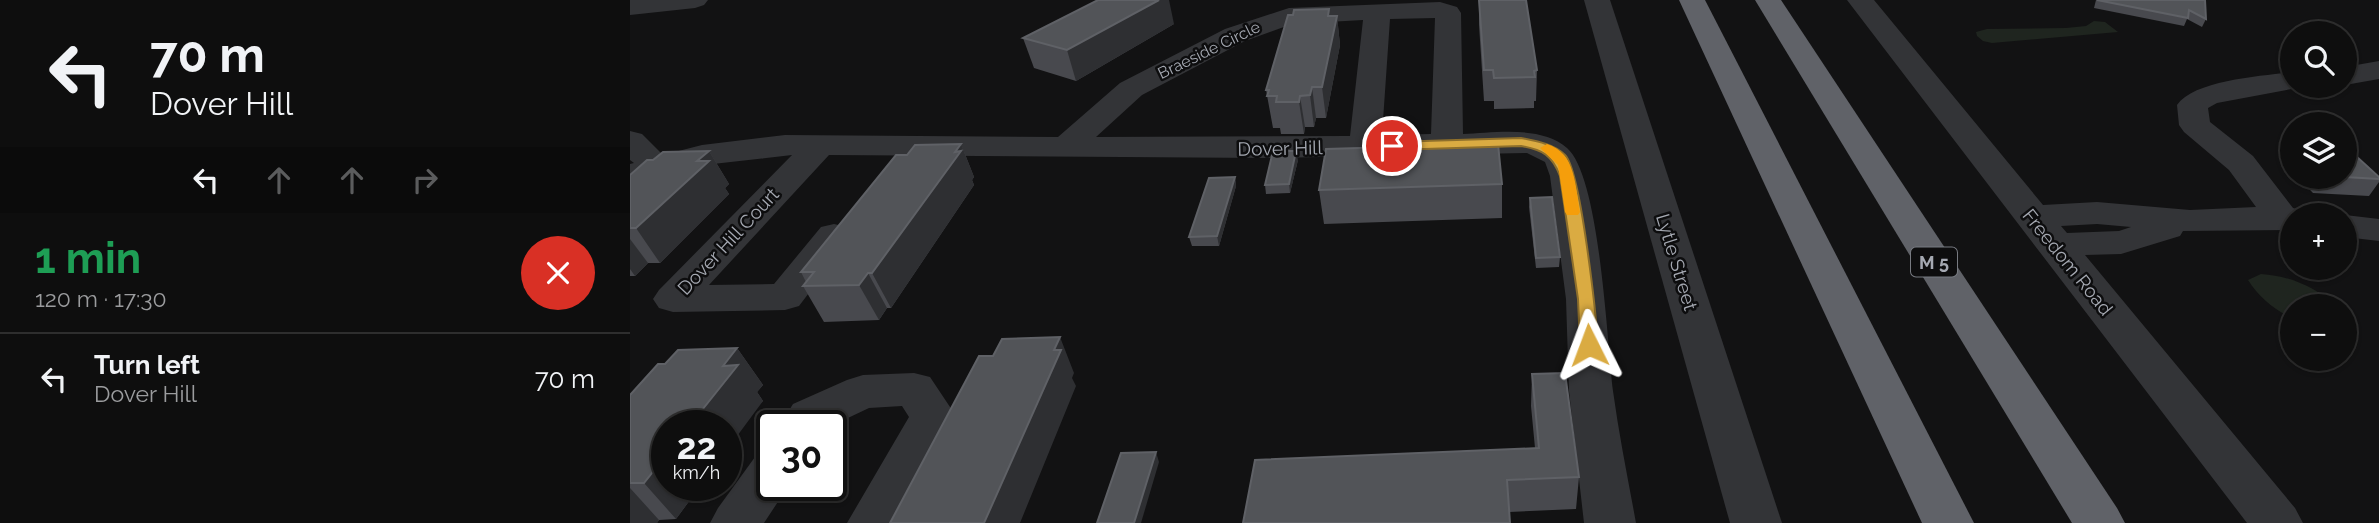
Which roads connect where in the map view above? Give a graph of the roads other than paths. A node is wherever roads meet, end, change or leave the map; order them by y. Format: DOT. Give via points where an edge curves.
graph roads {
  1 [pos="695,0"];
  2 [pos="1597,0"];
  3 [pos="1692,0"];
  4 [pos="1769,0"];
  5 [pos="1860,0"];
  6 [pos="630,7"];
  7 [pos="1377,12"];
  8 [pos="2379,70"];
  9 [pos="2357,73"];
  10 [pos="2280,83"];
  11 [pos="630,141"];
  12 [pos="818,145"];
  13 [pos="1447,145"];
  14 [pos="905,146"];
  15 [pos="1365,146"];
  16 [pos="1066,147"];
  17 [pos="643,171"];
  18 [pos="879,178"];
  19 [pos="2280,210"];
  20 [pos="853,211"];
  21 [pos="2280,218"];
  22 [pos="2357,227"];
  23 [pos="2379,230"];
  24 [pos="2044,231"];
  25 [pos="822,410"];
  26 [pos="756,494"];
  27 [pos="736,523"];
  28 [pos="873,523"];
  29 [pos="1610,523"];
  30 [pos="1756,523"];
  31 [pos="1948,523"];
  32 [pos="2099,523"];
  33 [pos="2277,523"];
  1 -- 6 [label="street"];
  2 -- 30 [label="street, Lytle Street"];
  3 -- 31 [label="highway"];
  4 -- 32 [label="highway, M 5"];
  5 -- 24 [label="street, Freedom Road"];
  7 -- 13 [label="street, Braeside Circle" via="1448,13"];
  7 -- 15 [label="street"];
  7 -- 16 [label="street, Braeside Circle" via="1289,16 1234,35 1132,89"];
  8 -- 9 [label="street"];
  10 -- 19 [label="street" via="2208,95 2192,105 2195,125 2241,163"];
  11 -- 17 [label="street"];
  12 -- 14 [label="street, Dover Hill"];
  12 -- 17 [label="street, Dover Hill" via="730,150"];
  12 -- 20 [label="street, Dover Hill Court" via="673,299 785,297"];
  13 -- 15 [label="street, Dover Hill"];
  13 -- 29 [label="street, Dover Hill" via="1539,145 1565,165 1586,299 1591,391"];
  14 -- 16 [label="street, Dover Hill"];
  14 -- 18 [label="street"];
  15 -- 16 [label="street, Dover Hill"];
  21 -- 24 [label="street" via="2190,221 2122,242"];
  22 -- 23 [label="street"];
  24 -- 33 [label="street, Freedom Road"];
  25 -- 28 [label="street" via="863,392 914,389 933,416"];
  26 -- 27 [label="street"];
}
